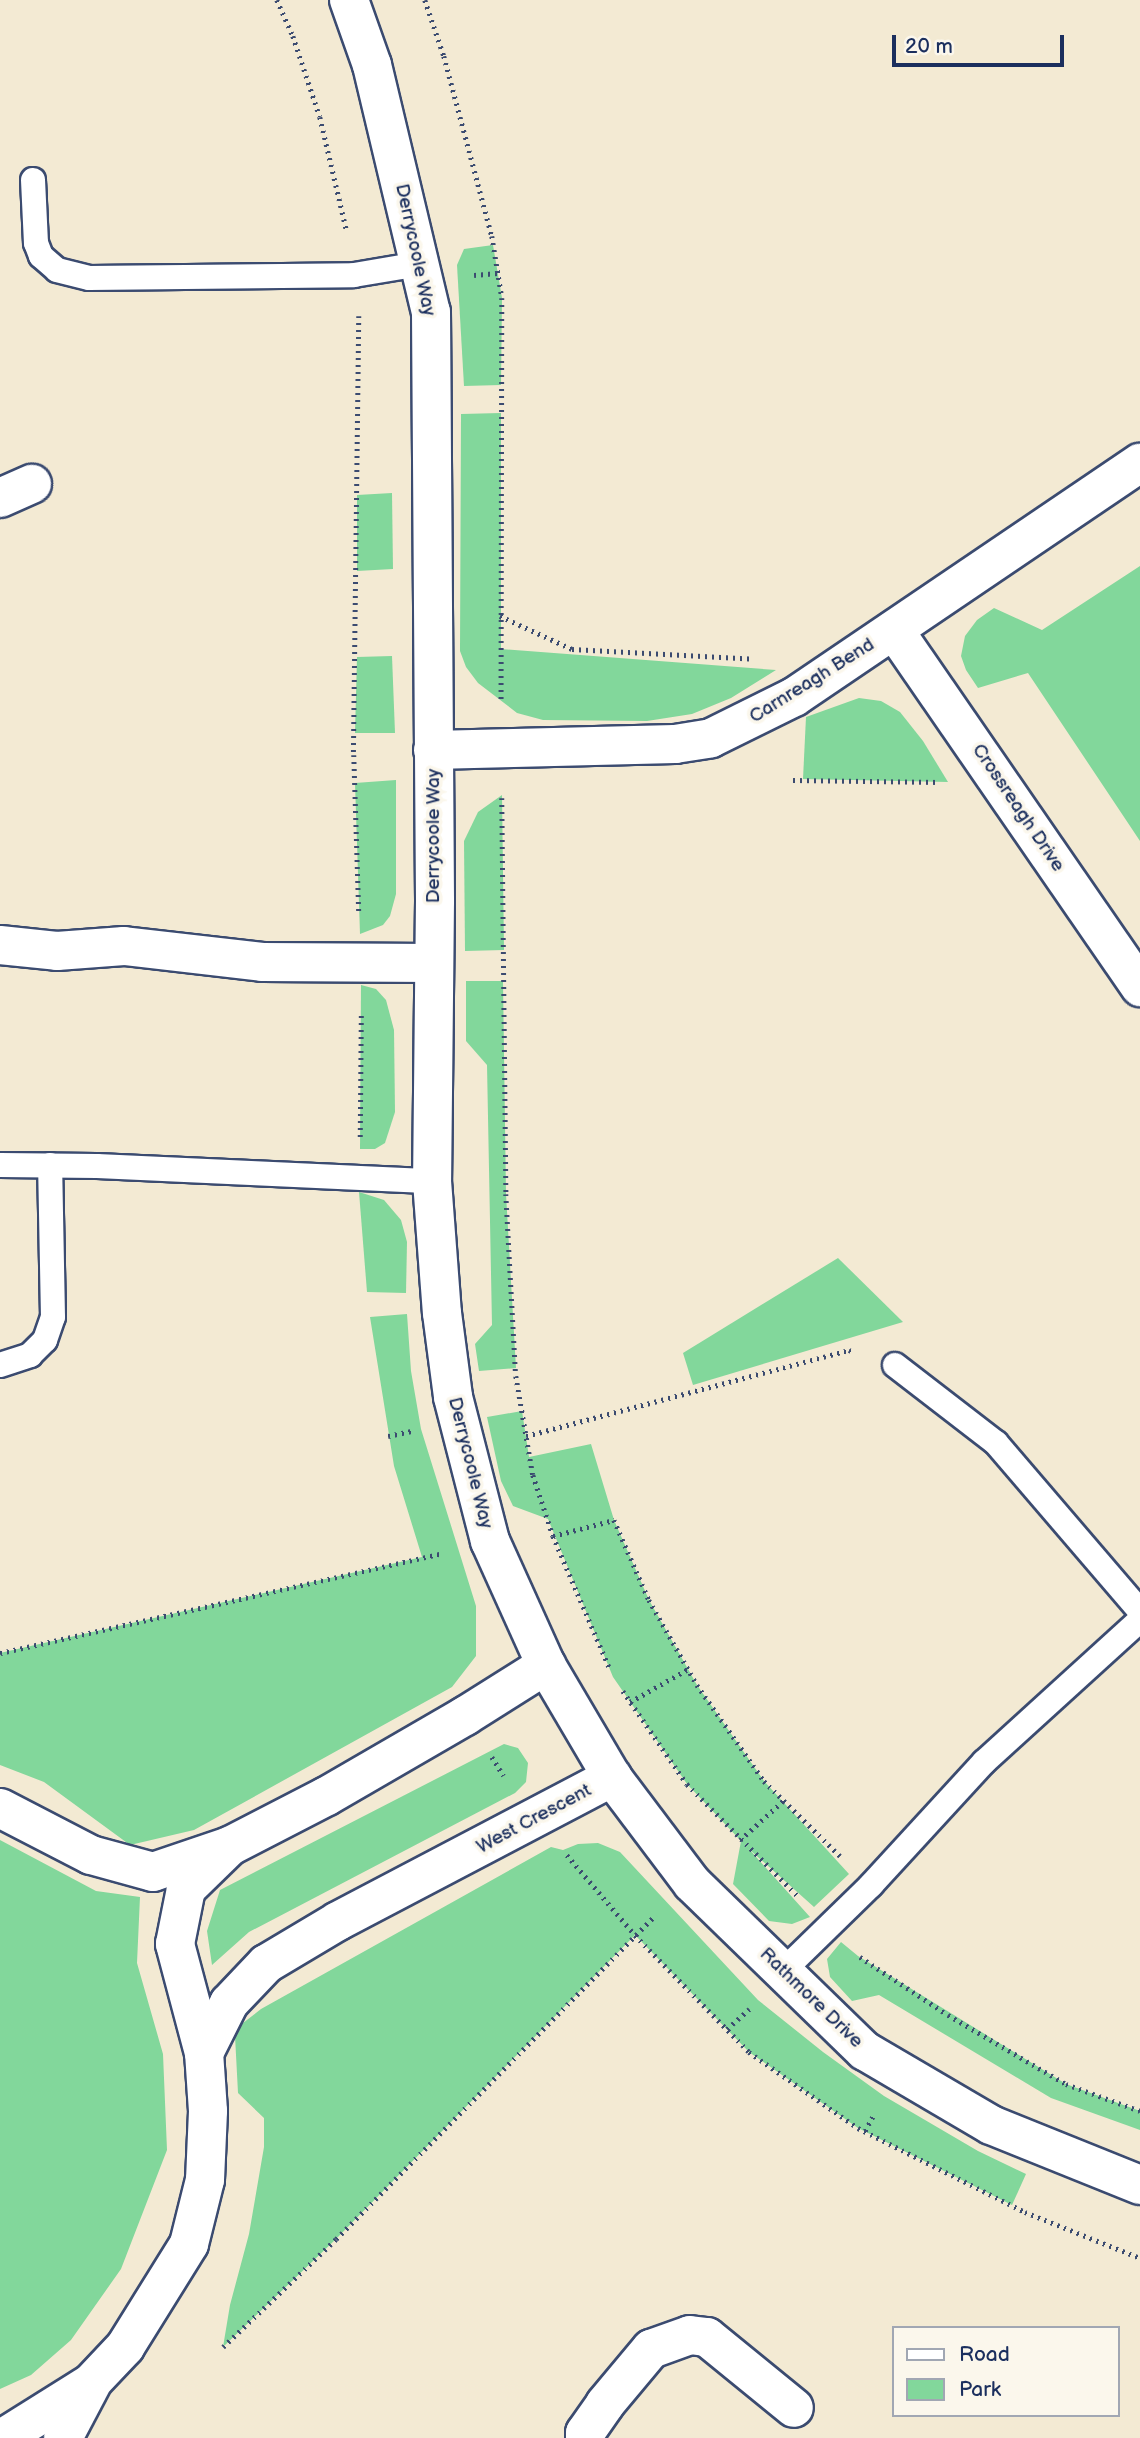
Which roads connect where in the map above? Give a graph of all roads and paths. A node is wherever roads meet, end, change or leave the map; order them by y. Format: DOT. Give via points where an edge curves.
graph roads {
  1 [pos="276,0"];
  2 [pos="349,0"];
  3 [pos="425,0"];
  4 [pos="33,180"];
  5 [pos="420,264"];
  6 [pos="354,275"];
  7 [pos="1140,463"];
  8 [pos="500,616"];
  9 [pos="894,630"];
  10 [pos="824,676"];
  11 [pos="501,703"];
  12 [pos="433,750"];
  13 [pos="793,780"];
  14 [pos="1002,783"];
  15 [pos="502,795"];
  16 [pos="0,945"];
  17 [pos="362,961"];
  18 [pos="434,963"];
  19 [pos="1140,987"];
  20 [pos="0,1165"];
  21 [pos="50,1166"];
  22 [pos="359,1176"];
  23 [pos="432,1181"];
  24 [pos="0,1365"];
  25 [pos="895,1365"];
  26 [pos="526,1436"];
  27 [pos="553,1536"];
  28 [pos="490,1541"];
  29 [pos="1140,1611"];
  30 [pos="1140,1620"];
  31 [pos="0,1653"];
  32 [pos="546,1665"];
  33 [pos="688,1669"];
  34 [pos="613,1677"];
  35 [pos="619,1685"];
  36 [pos="630,1702"];
  37 [pos="488,1751"];
  38 [pos="612,1777"];
  39 [pos="508,1782"];
  40 [pos="783,1801"];
  41 [pos="0,1808"];
  42 [pos="740,1840"];
  43 [pos="230,1846"];
  44 [pos="692,1883"];
  45 [pos="871,1885"];
  46 [pos="829,1926"];
  47 [pos="783,1971"];
  48 [pos="204,2053"];
  49 [pos="1140,2111"];
  50 [pos="1140,2185"];
  51 [pos="223,2347"];
  52 [pos="92,2383"];
  53 [pos="794,2407"];
  54 [pos="3,2438"];
  55 [pos="63,2438"];
  56 [pos="585,2438"];
  1 -- 6 [label="path" via="320,117 344,211"];
  2 -- 5 [label="street, Derrycoole Way" via="364,37"];
  3 -- 8 [label="path" via="492,236 502,299"];
  4 -- 6 [label="lane" via="36,243 41,256 57,270 89,278"];
  5 -- 6 [label="lane"];
  5 -- 12 [label="street, Derrycoole Way" via="431,312"];
  6 -- 17 [label="path" via="359,315 354,755"];
  7 -- 9 [label="street, Carnreagh Bend"];
  8 -- 10 [label="path" via="572,649 739,657"];
  8 -- 11 [label="path"];
  9 -- 10 [label="street, Carnreagh Bend"];
  9 -- 14 [label="street, Crossreagh Drive"];
  10 -- 12 [label="street, Carnreagh Bend" via="764,714 711,738 675,744"];
  12 -- 18 [label="street, Derrycoole Way"];
  13 -- 14 [label="path"];
  14 -- 19 [label="street, Crossreagh Drive"];
  15 -- 26 [label="path" via="506,1194 516,1376"];
  16 -- 17 [label="street" via="57,951 124,946 262,962"];
  17 -- 18 [label="street"];
  17 -- 22 [label="path"];
  18 -- 23 [label="street, Derrycoole Way"];
  20 -- 21 [label="lane"];
  21 -- 22 [label="lane"];
  21 -- 24 [label="lane" via="53,1317 45,1340 30,1355"];
  22 -- 23 [label="lane"];
  23 -- 28 [label="street, Derrycoole Way" via="453,1397"];
  25 -- 26 [label="path" via="849,1350"];
  25 -- 29 [label="lane" via="996,1443"];
  26 -- 27 [label="path"];
  27 -- 33 [label="path" via="614,1520 649,1600"];
  27 -- 34 [label="path"];
  28 -- 31 [label="path"];
  28 -- 32 [label="street, Derrycoole Way"];
  30 -- 45 [label="lane" via="984,1762"];
  32 -- 38 [label="street, West Crescent"];
  32 -- 43 [label="street" via="384,1763"];
  33 -- 36 [label="path"];
  33 -- 40 [label="path" via="764,1781"];
  35 -- 36 [label="path"];
  36 -- 42 [label="path" via="687,1784"];
  37 -- 39 [label="path"];
  38 -- 44 [label="street, Rathmore Drive"];
  38 -- 48 [label="street, West Crescent" via="338,1921 266,1964 229,2003"];
  40 -- 42 [label="path"];
  40 -- 45 [label="path"];
  41 -- 43 [label="street" via="90,1855 153,1872"];
  42 -- 46 [label="path"];
  43 -- 48 [label="street" via="186,1889 175,1944"];
  44 -- 47 [label="street, Rathmore Drive"];
  44 -- 51 [label="path"];
  45 -- 46 [label="lane"];
  46 -- 47 [label="lane"];
  46 -- 49 [label="path" via="858,1956 948,2015 1066,2084"];
  47 -- 50 [label="street, Rathmore Drive" via="865,2052 990,2125"];
  48 -- 52 [label="street" via="208,2111 205,2180 189,2244 125,2347"];
  52 -- 54 [label="street"];
  52 -- 55 [label="street"];
  53 -- 56 [label="street" via="708,2337 690,2335 651,2349"];
}
